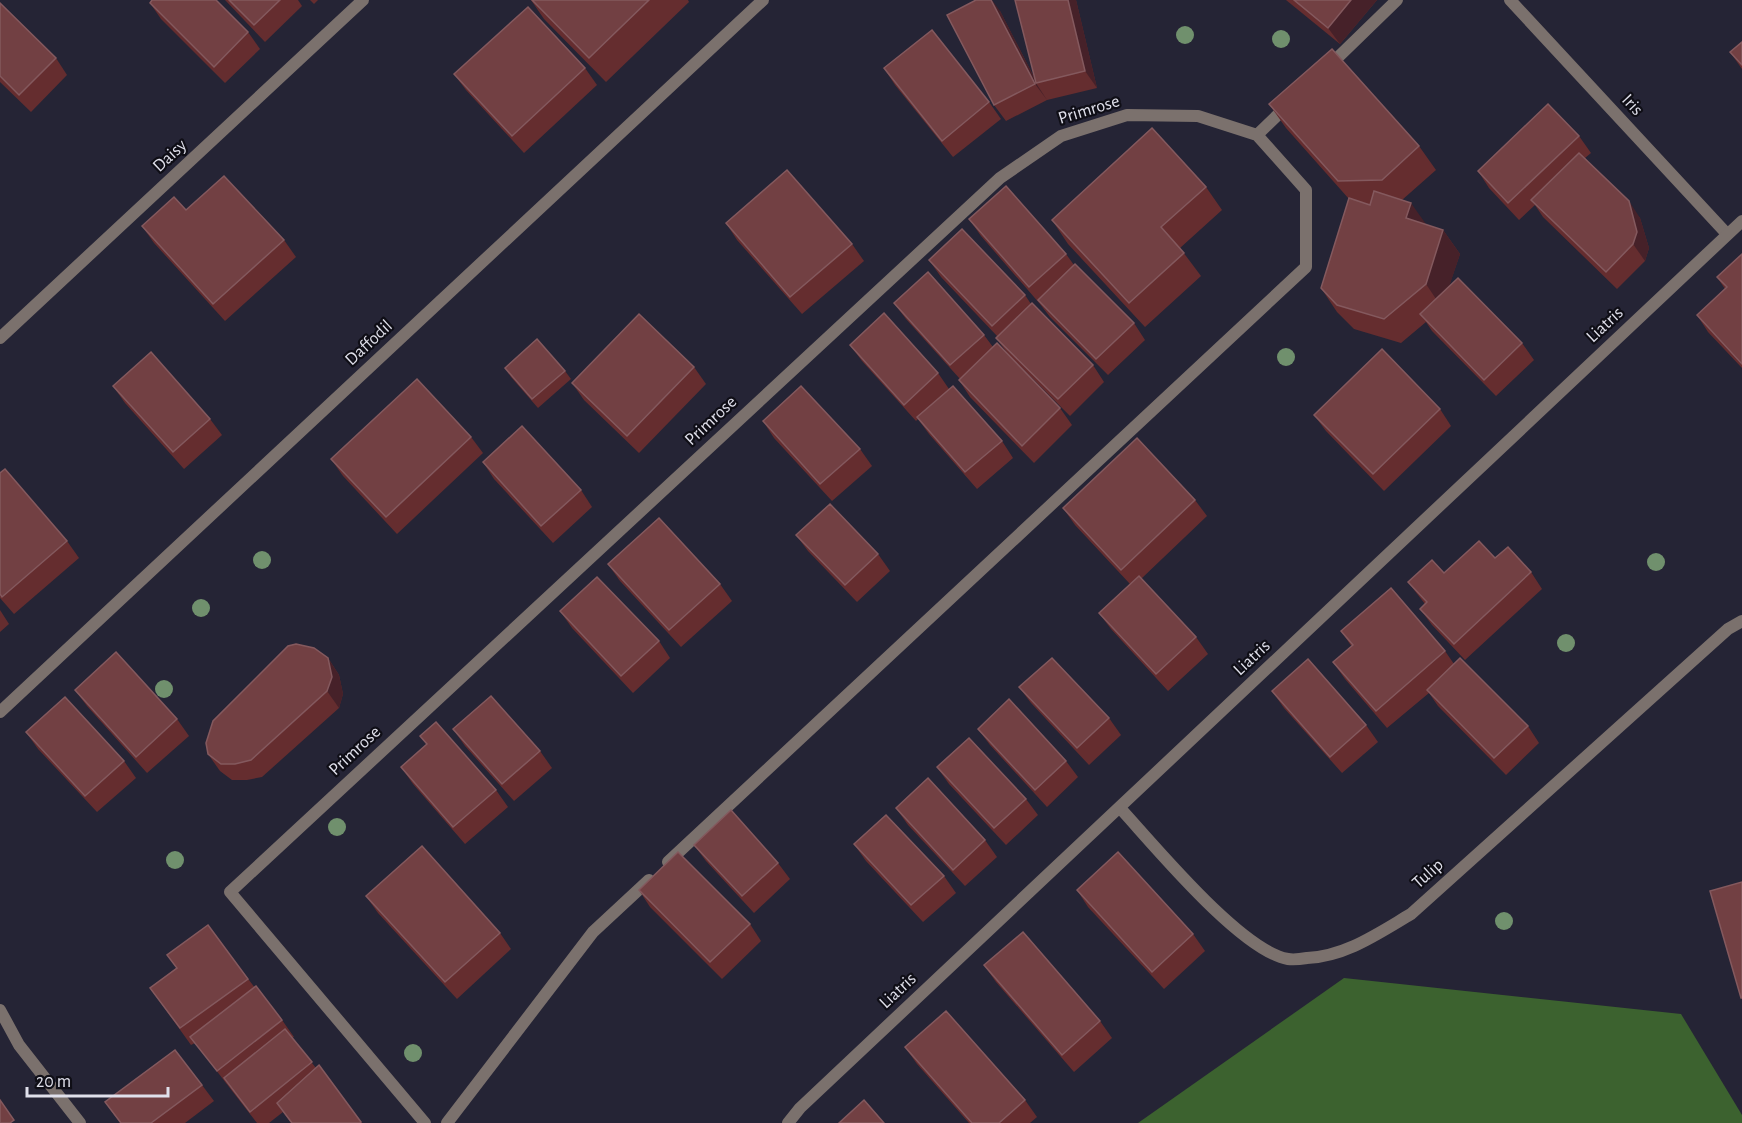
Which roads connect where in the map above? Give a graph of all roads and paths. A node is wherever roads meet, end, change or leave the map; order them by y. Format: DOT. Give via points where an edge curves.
graph roads {
  1 [pos="363,0"];
  2 [pos="763,0"];
  3 [pos="1397,0"];
  4 [pos="1510,0"];
  5 [pos="1323,71"];
  6 [pos="1298,95"];
  7 [pos="1257,135"];
  8 [pos="1742,221"];
  9 [pos="1727,234"];
  10 [pos="0,338"];
  11 [pos="1742,621"];
  12 [pos="0,712"];
  13 [pos="1120,808"];
  14 [pos="0,1010"];
  15 [pos="80,1123"];
  16 [pos="425,1123"];
  17 [pos="447,1123"];
  18 [pos="788,1123"];
  1 -- 10 [label="street, Daisy"];
  2 -- 12 [label="street, Daffodil"];
  3 -- 5 [label="street"];
  4 -- 9 [label="street, Iris"];
  6 -- 7 [label="street"];
  7 -- 16 [label="street, Primrose" via="1198,116 1127,115 1060,136 1000,178 230,892"];
  7 -- 17 [label="street" via="1306,190 1306,267 593,932"];
  8 -- 9 [label="street, Liatris"];
  9 -- 13 [label="street, Liatris"];
  11 -- 13 [label="street, Tulip" via="1728,628 1411,914 1360,945 1326,957 1289,960 1263,950 1228,922"];
  13 -- 18 [label="street, Liatris"];
  14 -- 15 [label="street" via="19,1045"];
}
